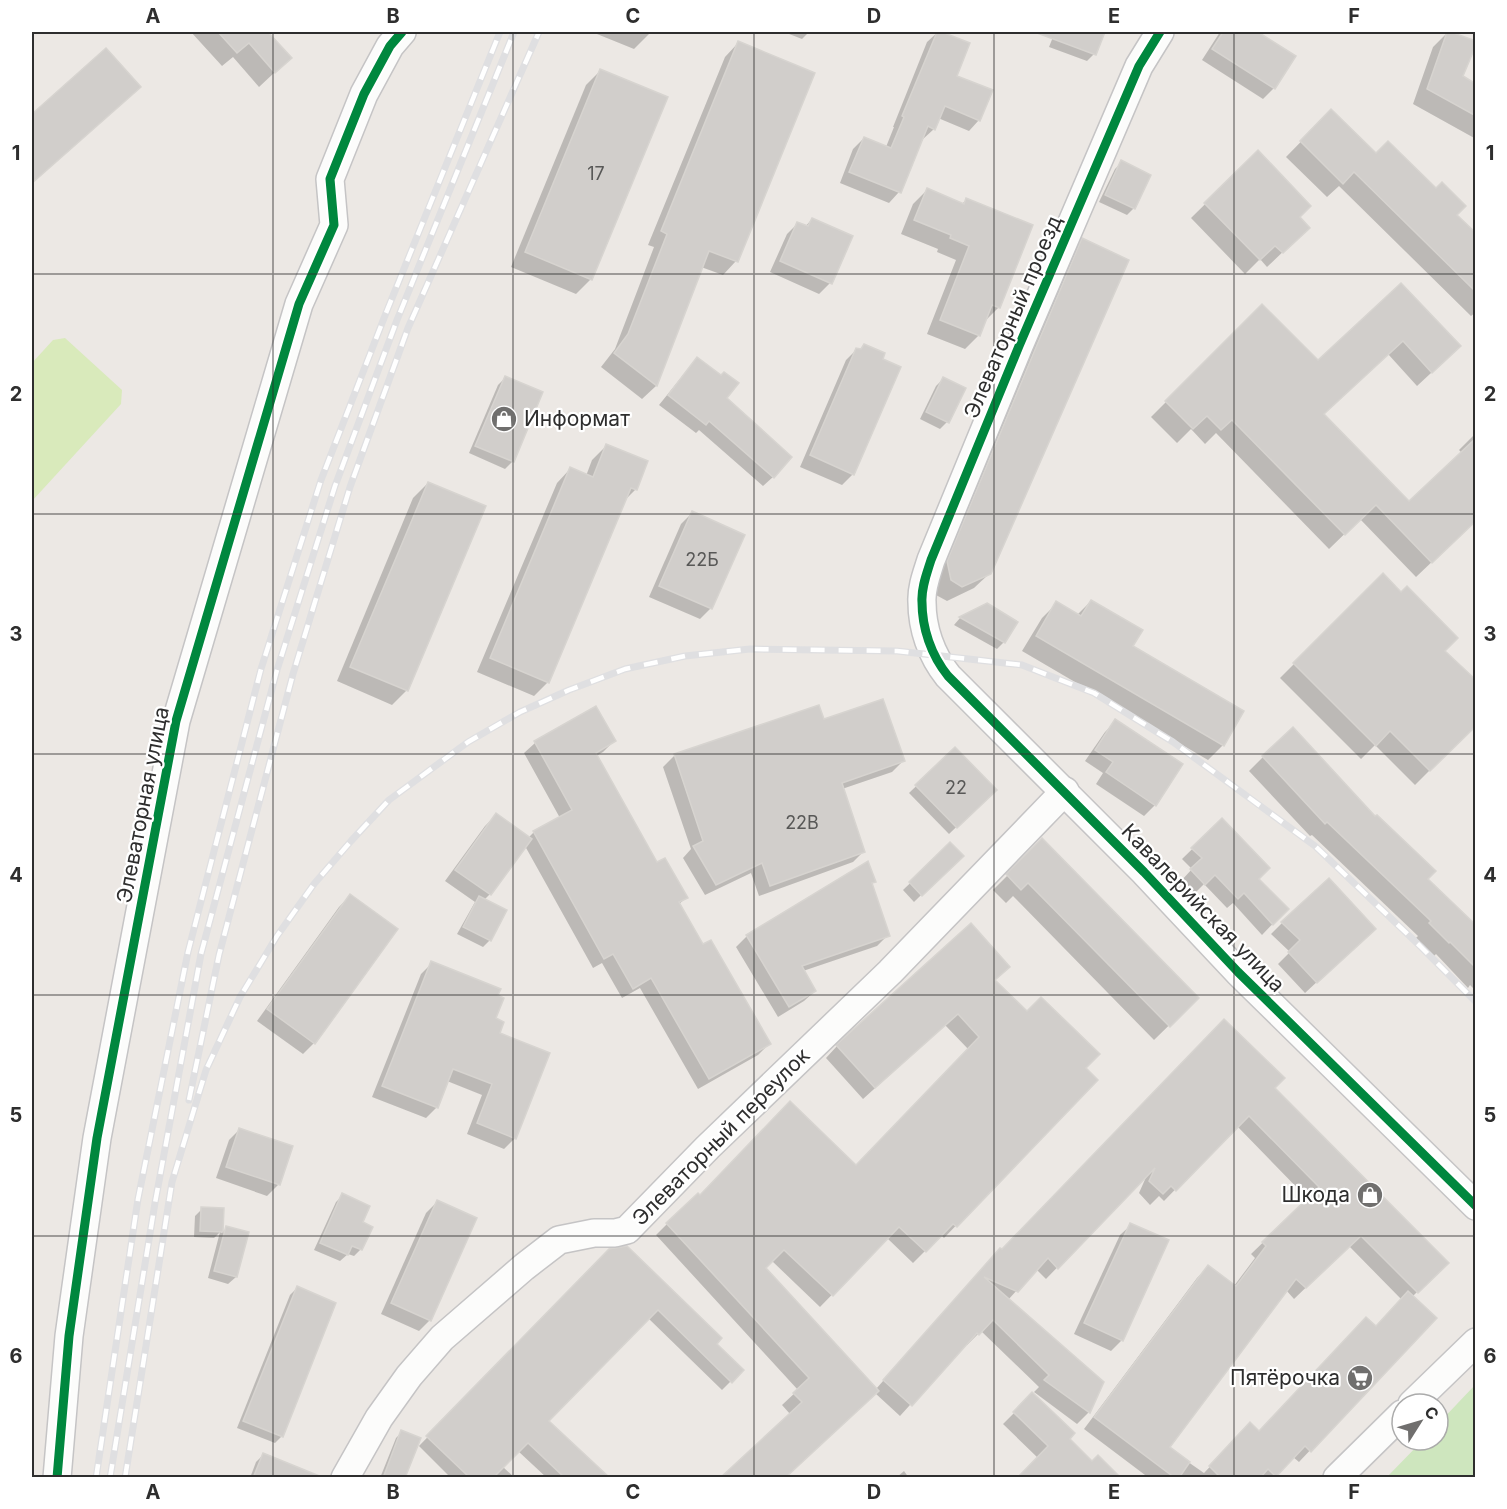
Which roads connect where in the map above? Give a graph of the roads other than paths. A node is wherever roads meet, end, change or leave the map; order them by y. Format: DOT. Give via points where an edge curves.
graph roads {
  1 [pos="402,32"];
  2 [pos="1160,32"];
  3 [pos="924,623"];
  4 [pos="1065,791"];
  5 [pos="1476,1206"];
  6 [pos="1476,1342"];
  7 [pos="1424,1392"];
  8 [pos="1390,1426"];
  9 [pos="57,1478"];
  10 [pos="345,1478"];
  11 [pos="1337,1478"];
  1 -- 9 [label="street, Элеваторная улица" via="364,94 330,179 333,225 299,304 176,721 97,1138 69,1336"];
  2 -- 3 [label="street, Элеваторный проезд" via="1139,66 930,560 921,600"];
  3 -- 4 [label="street, Кавалерийская улица" via="929,644 948,676"];
  4 -- 5 [label="street, Кавалерийская улица" via="1238,972"];
  4 -- 10 [label="street, Элеваторный переулок" via="890,972 627,1230 559,1240 442,1338 379,1418"];
  6 -- 7 [label="street"];
  8 -- 11 [label="street"];
}
